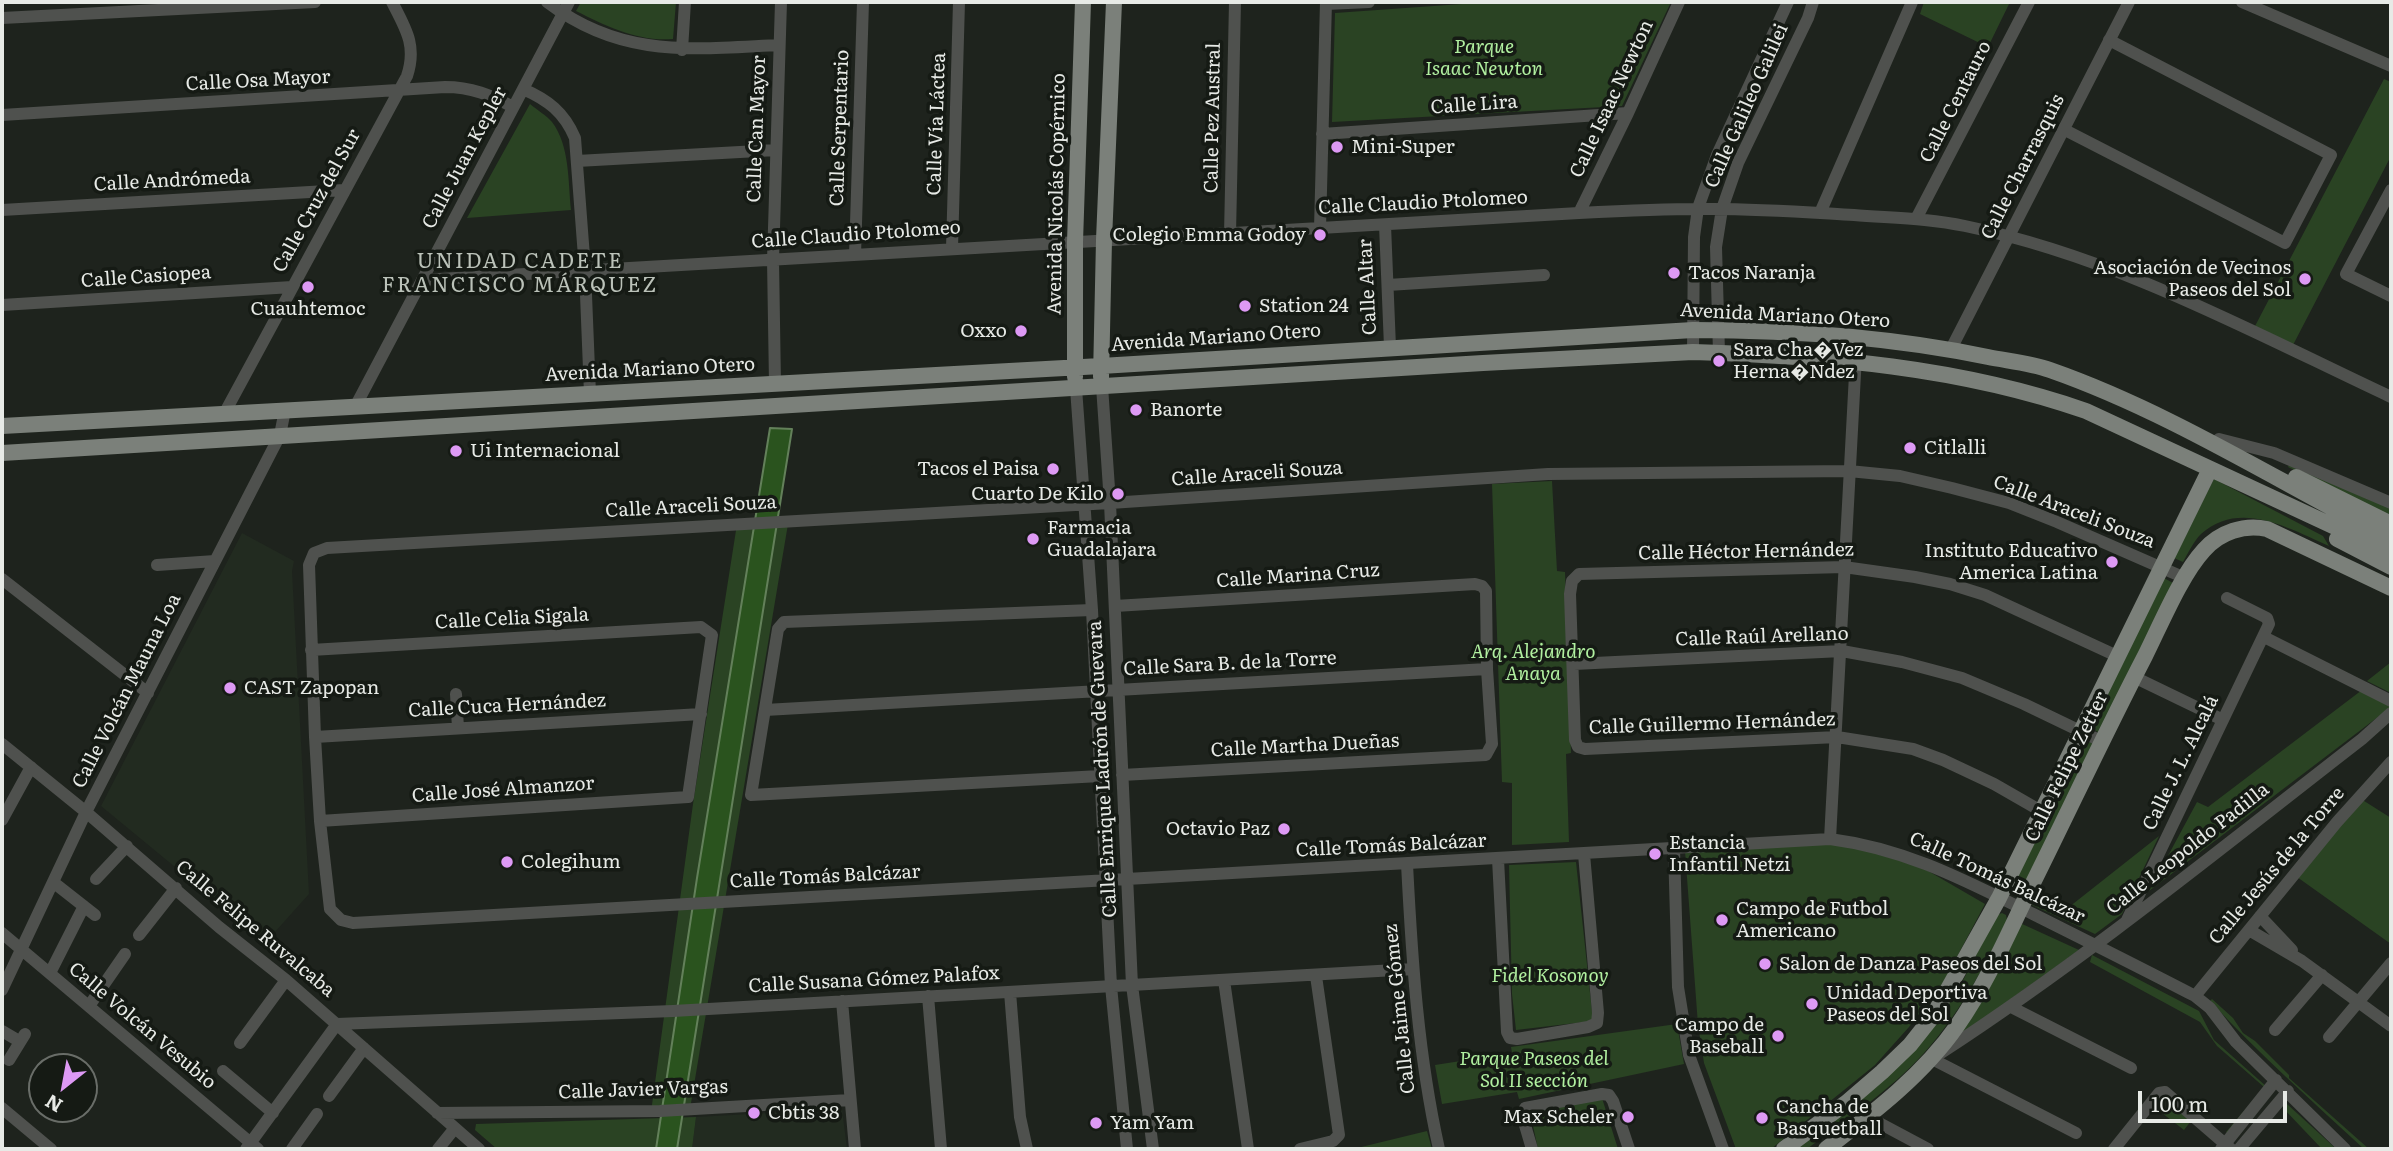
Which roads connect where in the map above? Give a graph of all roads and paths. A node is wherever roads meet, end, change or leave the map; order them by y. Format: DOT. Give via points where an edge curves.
graph roads {
  1 [pos="315,2"];
  2 [pos="393,2"];
  3 [pos="547,2"];
  4 [pos="569,2"];
  5 [pos="685,2"];
  6 [pos="781,2"];
  7 [pos="863,2"];
  8 [pos="959,2"];
  9 [pos="1083,2"];
  10 [pos="1114,2"];
  11 [pos="1235,2"];
  12 [pos="1369,2"];
  13 [pos="1679,2"];
  14 [pos="1788,2"];
  15 [pos="1813,2"];
  16 [pos="1912,2"];
  17 [pos="2029,2"];
  18 [pos="2129,2"];
  19 [pos="2242,2"];
  20 [pos="1326,3"];
  21 [pos="563,14"];
  22 [pos="2,18"];
  23 [pos="2109,40"];
  24 [pos="779,45"];
  25 [pos="682,50"];
  26 [pos="2391,66"];
  27 [pos="523,89"];
  28 [pos="400,92"];
  29 [pos="513,107"];
  30 [pos="1628,113"];
  31 [pos="2,115"];
  32 [pos="2063,130"];
  33 [pos="1322,134"];
  34 [pos="776,150"];
  35 [pos="577,161"];
  36 [pos="344,190"];
  37 [pos="2390,191"];
  38 [pos="1698,208"];
  39 [pos="1721,209"];
  40 [pos="2,210"];
  41 [pos="1578,213"];
  42 [pos="1820,213"];
  43 [pos="1916,219"];
  44 [pos="1385,225"];
  45 [pos="1320,228"];
  46 [pos="1230,234"];
  47 [pos="2009,236"];
  48 [pos="1104,240"];
  49 [pos="1075,242"];
  50 [pos="953,248"];
  51 [pos="855,255"];
  52 [pos="773,260"];
  53 [pos="585,270"];
  54 [pos="1545,275"];
  55 [pos="422,280"];
  56 [pos="1388,285"];
  57 [pos="292,287"];
  58 [pos="2391,296"];
  59 [pos="2,305"];
  60 [pos="1693,330"];
  61 [pos="1718,330"];
  62 [pos="1857,337"];
  63 [pos="1391,348"];
  64 [pos="1951,349"];
  65 [pos="1693,352"];
  66 [pos="1720,353"];
  67 [pos="1855,362"];
  68 [pos="1101,366"];
  69 [pos="1075,367"];
  70 [pos="775,384"];
  71 [pos="1102,386"];
  72 [pos="1076,388"];
  73 [pos="590,394"];
  74 [pos="2391,397"];
  75 [pos="355,407"];
  76 [pos="285,410"];
  77 [pos="224,414"];
  78 [pos="2,426"];
  79 [pos="2187,431"];
  80 [pos="280,435"];
  81 [pos="2219,439"];
  82 [pos="2,453"];
  83 [pos="2210,469"];
  84 [pos="1849,471"];
  85 [pos="2244,485"];
  86 [pos="1110,503"];
  87 [pos="2391,503"];
  88 [pos="1084,505"];
  89 [pos="2322,531"];
  90 [pos="2389,541"];
  91 [pos="215,561"];
  92 [pos="158,565"];
  93 [pos="1844,567"];
  94 [pos="2161,567"];
  95 [pos="2391,567"];
  96 [pos="2350,568"];
  97 [pos="2185,578"];
  98 [pos="2,579"];
  99 [pos="2391,588"];
  100 [pos="2227,598"];
  101 [pos="1115,606"];
  102 [pos="1092,610"];
  103 [pos="2264,637"];
  104 [pos="311,650"];
  105 [pos="1842,651"];
  106 [pos="2117,656"];
  107 [pos="1574,664"];
  108 [pos="1487,669"];
  109 [pos="2134,677"];
  110 [pos="1118,690"];
  111 [pos="1095,691"];
  112 [pos="148,693"];
  113 [pos="456,694"];
  114 [pos="2391,701"];
  115 [pos="765,710"];
  116 [pos="2391,713"];
  117 [pos="701,714"];
  118 [pos="2223,720"];
  119 [pos="458,728"];
  120 [pos="2081,731"];
  121 [pos="315,737"];
  122 [pos="1837,737"];
  123 [pos="2103,742"];
  124 [pos="2,744"];
  125 [pos="2391,762"];
  126 [pos="31,767"];
  127 [pos="1122,775"];
  128 [pos="1100,776"];
  129 [pos="2041,811"];
  130 [pos="86,812"];
  131 [pos="2,820"];
  132 [pos="320,821"];
  133 [pos="1830,838"];
  134 [pos="127,846"];
  135 [pos="1674,849"];
  136 [pos="1584,854"];
  137 [pos="1498,859"];
  138 [pos="1407,864"];
  139 [pos="96,879"];
  140 [pos="1128,880"];
  141 [pos="1107,881"];
  142 [pos="53,882"];
  143 [pos="176,888"];
  144 [pos="2000,898"];
  145 [pos="84,906"];
  146 [pos="2021,908"];
  147 [pos="95,915"];
  148 [pos="2260,916"];
  149 [pos="2125,923"];
  150 [pos="2249,930"];
  151 [pos="2,933"];
  152 [pos="139,935"];
  153 [pos="2095,944"];
  154 [pos="21,949"];
  155 [pos="125,954"];
  156 [pos="2302,961"];
  157 [pos="2391,962"];
  158 [pos="1413,969"];
  159 [pos="50,973"];
  160 [pos="2322,975"];
  161 [pos="1316,976"];
  162 [pos="286,980"];
  163 [pos="1224,980"];
  164 [pos="1132,985"];
  165 [pos="1111,986"];
  166 [pos="2,990"];
  167 [pos="1010,992"];
  168 [pos="928,996"];
  169 [pos="2195,996"];
  170 [pos="842,1001"];
  171 [pos="2360,1002"];
  172 [pos="89,1006"];
  173 [pos="2011,1007"];
  174 [pos="337,1024"];
  175 [pos="2391,1026"];
  176 [pos="2275,1030"];
  177 [pos="2,1031"];
  178 [pos="2329,1037"];
  179 [pos="240,1043"];
  180 [pos="364,1048"];
  181 [pos="1933,1058"];
  182 [pos="9,1060"];
  183 [pos="2131,1068"];
  184 [pos="223,1070"];
  185 [pos="2276,1080"];
  186 [pos="2287,1091"];
  187 [pos="329,1096"];
  188 [pos="850,1100"];
  189 [pos="2,1108"];
  190 [pos="273,1113"];
  191 [pos="437,1113"];
  192 [pos="317,1114"];
  193 [pos="1868,1117"];
  194 [pos="455,1128"];
  195 [pos="2076,1133"];
  196 [pos="252,1147"];
  197 [pos="2225,1147"];
  198 [pos="51,1149"];
  199 [pos="292,1149"];
  200 [pos="438,1149"];
  201 [pos="479,1149"];
  202 [pos="855,1149"];
  203 [pos="941,1149"];
  204 [pos="1027,1149"];
  205 [pos="1127,1149"];
  206 [pos="1153,1149"];
  207 [pos="1248,1149"];
  208 [pos="1300,1149"];
  209 [pos="1439,1149"];
  210 [pos="1532,1149"];
  211 [pos="1629,1149"];
  212 [pos="1723,1149"];
  213 [pos="1784,1149"];
  214 [pos="1826,1149"];
  215 [pos="1928,1149"];
  216 [pos="2114,1149"];
  217 [pos="2239,1149"];
  218 [pos="2345,1149"];
  1 -- 22 [label="street"];
  2 -- 28 [label="street, Calle Cruz del Sur" via="412,51"];
  3 -- 21 [label="street"];
  4 -- 21 [label="street, Calle Juan Kepler"];
  5 -- 25 [label="street"];
  6 -- 24 [label="street, Calle Can Mayor"];
  7 -- 51 [label="street, Calle Serpentario"];
  8 -- 50 [label="street, Calle Vía Láctea"];
  9 -- 49 [label="main road, Avenida Nicolás Copérnico"];
  10 -- 48 [label="main road"];
  11 -- 46 [label="street, Calle Pez Austral"];
  12 -- 20 [label="street"];
  13 -- 30 [label="street, Calle Isaac Newton"];
  14 -- 38 [label="street, Calle Galileo Galilei" via="1717,155"];
  15 -- 39 [label="street, Calle Galileo Galilei"];
  16 -- 42 [label="street"];
  17 -- 43 [label="street, Calle Centauro"];
  18 -- 23 [label="street, Calle Charrasquis"];
  19 -- 26 [label="street"];
  20 -- 33 [label="street"];
  21 -- 25 [label="street" via="621,40"];
  21 -- 27 [label="street, Calle Juan Kepler"];
  23 -- 32 [label="street, Calle Charrasquis"];
  23 -- 32 [label="street" via="2331,155 2285,243"];
  24 -- 25 [label="street"];
  24 -- 34 [label="street, Calle Can Mayor"];
  27 -- 29 [label="street, Calle Juan Kepler"];
  27 -- 35 [label="street" via="561,112 575,138"];
  28 -- 29 [label="street, Calle Osa Mayor" via="462,87"];
  28 -- 31 [label="street, Calle Osa Mayor"];
  28 -- 36 [label="street, Calle Cruz del Sur"];
  29 -- 55 [label="street, Calle Juan Kepler"];
  30 -- 33 [label="street, Calle Lira"];
  30 -- 41 [label="street, Calle Isaac Newton"];
  32 -- 47 [label="street, Calle Charrasquis"];
  33 -- 45 [label="street"];
  34 -- 35 [label="street"];
  34 -- 52 [label="street, Calle Can Mayor"];
  35 -- 53 [label="street"];
  36 -- 40 [label="street, Calle Andrómeda"];
  36 -- 57 [label="street, Calle Cruz del Sur"];
  37 -- 58 [label="street" via="2346,274"];
  38 -- 39 [label="street, Calle Claudio Ptolomeo"];
  38 -- 41 [label="street, Calle Claudio Ptolomeo"];
  38 -- 60 [label="street, Calle Galileo Galilei"];
  39 -- 42 [label="street, Calle Claudio Ptolomeo"];
  39 -- 61 [label="street, Calle Galileo Galilei" via="1716,247"];
  41 -- 44 [label="street, Calle Claudio Ptolomeo"];
  42 -- 43 [label="street, Calle Claudio Ptolomeo"];
  43 -- 47 [label="street, Calle Claudio Ptolomeo"];
  44 -- 45 [label="street, Calle Claudio Ptolomeo"];
  44 -- 56 [label="street, Calle Altar"];
  45 -- 46 [label="street, Calle Claudio Ptolomeo"];
  46 -- 48 [label="street, Calle Claudio Ptolomeo"];
  47 -- 64 [label="street, Calle Charrasquis"];
  47 -- 74 [label="street, Calle Claudio Ptolomeo" via="2133,276"];
  48 -- 49 [label="street, Calle Claudio Ptolomeo"];
  48 -- 68 [label="main road"];
  49 -- 50 [label="street, Calle Claudio Ptolomeo"];
  49 -- 69 [label="main road, Avenida Nicolás Copérnico"];
  50 -- 51 [label="street, Calle Claudio Ptolomeo"];
  51 -- 52 [label="street, Calle Claudio Ptolomeo"];
  52 -- 53 [label="street, Calle Claudio Ptolomeo"];
  52 -- 70 [label="street, Calle Can Mayor"];
  53 -- 55 [label="street, Calle Claudio Ptolomeo"];
  53 -- 73 [label="street"];
  54 -- 56 [label="street"];
  55 -- 75 [label="street, Calle Juan Kepler"];
  56 -- 63 [label="street, Calle Altar"];
  57 -- 59 [label="street, Calle Casiopea"];
  57 -- 77 [label="street, Calle Cruz del Sur"];
  60 -- 61 [label="main road, Avenida Mariano Otero"];
  60 -- 63 [label="main road, Avenida Mariano Otero"];
  60 -- 65 [label="street, Calle Galileo Galilei"];
  61 -- 62 [label="main road, Avenida Mariano Otero"];
  61 -- 66 [label="street, Calle Galileo Galilei"];
  62 -- 64 [label="main road, Avenida Mariano Otero"];
  62 -- 67 [label="street"];
  63 -- 68 [label="main road, Avenida Mariano Otero"];
  64 -- 79 [label="main road, Avenida Mariano Otero" via="2047,369"];
  65 -- 66 [label="main road, Avenida Mariano Otero"];
  65 -- 71 [label="main road, Avenida Mariano Otero"];
  66 -- 67 [label="main road, Avenida Mariano Otero"];
  67 -- 83 [label="main road, Avenida Mariano Otero" via="1940,373 2037,394 2086,411"];
  67 -- 84 [label="street"];
  68 -- 69 [label="main road, Avenida Mariano Otero"];
  68 -- 71 [label="main road"];
  69 -- 70 [label="main road, Avenida Mariano Otero"];
  69 -- 72 [label="main road, Avenida Nicolás Copérnico"];
  70 -- 73 [label="main road, Avenida Mariano Otero"];
  71 -- 72 [label="main road, Avenida Mariano Otero"];
  71 -- 86 [label="street, Calle Enrique Ladrón de Guevara"];
  72 -- 80 [label="main road, Avenida Mariano Otero"];
  72 -- 88 [label="street, Calle Enrique Ladrón de Guevara"];
  73 -- 75 [label="main road, Avenida Mariano Otero"];
  75 -- 76 [label="main road, Avenida Mariano Otero"];
  76 -- 77 [label="main road, Avenida Mariano Otero"];
  76 -- 80 [label="street, Calle Volcán Mauna Loa"];
  77 -- 78 [label="main road, Avenida Mariano Otero"];
  79 -- 81 [label="main road"];
  79 -- 90 [label="main road, Avenida Mariano Otero"];
  80 -- 82 [label="main road, Avenida Mariano Otero"];
  80 -- 91 [label="street, Calle Volcán Mauna Loa"];
  81 -- 87 [label="street" via="2274,453"];
  81 -- 90 [label="main road"];
  83 -- 85 [label="main road, Avenida Mariano Otero"];
  83 -- 94 [label="main road, Calle Felipe Zetter"];
  84 -- 86 [label="street, Calle Araceli Souza" via="1548,474"];
  84 -- 93 [label="street"];
  84 -- 94 [label="street, Calle Araceli Souza" via="1900,476 2009,503"];
  85 -- 89 [label="main road"];
  85 -- 90 [label="main road, Avenida Mariano Otero"];
  86 -- 88 [label="street, Calle Araceli Souza"];
  86 -- 101 [label="street, Calle Enrique Ladrón de Guevara"];
  88 -- 102 [label="street, Calle Enrique Ladrón de Guevara"];
  88 -- 104 [label="street, Calle Araceli Souza" via="327,548 314,553 309,565"];
  89 -- 95 [label="main road"];
  89 -- 96 [label="main road"];
  91 -- 92 [label="street"];
  91 -- 112 [label="street, Calle Volcán Mauna Loa"];
  93 -- 105 [label="street"];
  93 -- 106 [label="street, Calle Héctor Hernández" via="1962,588"];
  93 -- 107 [label="street, Calle Héctor Hernández" via="1579,574 1572,581 1570,594"];
  94 -- 97 [label="street, Calle Araceli Souza"];
  94 -- 106 [label="main road, Calle Felipe Zetter"];
  96 -- 97 [label="main road, Calle Felipe Zetter" via="2267,529 2249,527 2210,544"];
  96 -- 99 [label="main road, Calle Felipe Zetter"];
  97 -- 109 [label="main road, Calle Felipe Zetter"];
  98 -- 112 [label="street"];
  100 -- 103 [label="street, Calle J. L. Alcalá" via="2269,620"];
  101 -- 108 [label="street, Calle Marina Cruz" via="1475,584 1486,592"];
  101 -- 110 [label="street, Calle Enrique Ladrón de Guevara"];
  102 -- 111 [label="street, Calle Enrique Ladrón de Guevara"];
  102 -- 115 [label="street" via="784,622 778,629"];
  103 -- 114 [label="street"];
  103 -- 118 [label="street, Calle J. L. Alcalá"];
  104 -- 117 [label="street, Calle Celia Sigala" via="701,627 712,635"];
  104 -- 121 [label="street"];
  105 -- 107 [label="street, Calle Raúl Arellano"];
  105 -- 120 [label="street, Calle Raúl Arellano" via="1962,678"];
  105 -- 122 [label="street"];
  106 -- 120 [label="main road, Calle Felipe Zetter"];
  107 -- 122 [label="street, Calle Guillermo Hernández" via="1575,740 1585,749"];
  108 -- 110 [label="street, Calle Sara B. de la Torre"];
  108 -- 127 [label="street, Calle Martha Dueñas" via="1492,744 1482,757"];
  109 -- 118 [label="street"];
  109 -- 123 [label="main road, Calle Felipe Zetter"];
  110 -- 111 [label="street, Calle Sara B. de la Torre"];
  110 -- 127 [label="street, Calle Enrique Ladrón de Guevara"];
  111 -- 115 [label="street, Calle Sara B. de la Torre"];
  111 -- 128 [label="street, Calle Enrique Ladrón de Guevara"];
  112 -- 130 [label="street, Calle Volcán Mauna Loa"];
  113 -- 119 [label="street"];
  115 -- 128 [label="street" via="751,795"];
  116 -- 149 [label="street, Calle Leopoldo Padilla"];
  117 -- 119 [label="street, Calle Cuca Hernández"];
  117 -- 132 [label="street, Calle José Almanzor" via="688,797"];
  118 -- 149 [label="street, Calle J. L. Alcalá"];
  119 -- 121 [label="street, Calle Cuca Hernández"];
  120 -- 123 [label="street, Calle Raúl Arellano"];
  120 -- 129 [label="main road, Calle Felipe Zetter"];
  121 -- 132 [label="street"];
  122 -- 129 [label="street, Calle Guillermo Hernández" via="1913,749 1994,784"];
  122 -- 133 [label="street"];
  123 -- 146 [label="main road, Calle Felipe Zetter"];
  124 -- 126 [label="street, Calle Felipe Ruvalcaba"];
  125 -- 148 [label="street, Calle Jesús de la Torre"];
  126 -- 130 [label="street, Calle Felipe Ruvalcaba"];
  126 -- 131 [label="street"];
  127 -- 140 [label="street, Calle Enrique Ladrón de Guevara"];
  128 -- 141 [label="street, Calle Enrique Ladrón de Guevara"];
  129 -- 144 [label="main road, Calle Felipe Zetter"];
  130 -- 134 [label="street, Calle Felipe Ruvalcaba"];
  130 -- 142 [label="street, Calle Volcán Mauna Loa"];
  132 -- 141 [label="street, Calle Tomás Balcázar" via="330,909 341,920 354,923"];
  133 -- 135 [label="street, Calle Tomás Balcázar"];
  133 -- 144 [label="street, Calle Tomás Balcázar" via="1912,857"];
  134 -- 139 [label="street"];
  134 -- 143 [label="street, Calle Felipe Ruvalcaba"];
  135 -- 136 [label="street, Calle Tomás Balcázar"];
  135 -- 212 [label="street" via="1678,987 1689,1055"];
  136 -- 137 [label="street, Calle Tomás Balcázar"];
  136 -- 137 [label="street" via="1597,1023 1517,1040 1507,1032"];
  137 -- 138 [label="street, Calle Tomás Balcázar"];
  138 -- 140 [label="street, Calle Tomás Balcázar"];
  138 -- 158 [label="street, Calle Jaime Gómez"];
  140 -- 141 [label="street, Calle Tomás Balcázar"];
  140 -- 164 [label="street, Calle Enrique Ladrón de Guevara"];
  141 -- 165 [label="street, Calle Enrique Ladrón de Guevara"];
  142 -- 145 [label="street"];
  142 -- 154 [label="street, Calle Volcán Mauna Loa"];
  143 -- 152 [label="street"];
  143 -- 162 [label="street, Calle Felipe Ruvalcaba"];
  144 -- 146 [label="street, Calle Tomás Balcázar"];
  144 -- 213 [label="main road, Calle Felipe Zetter" via="1933,1016 1910,1045 1846,1103"];
  145 -- 147 [label="street"];
  145 -- 159 [label="street"];
  146 -- 153 [label="street, Calle Tomás Balcázar"];
  146 -- 181 [label="main road, Calle Felipe Zetter" via="1981,987"];
  148 -- 150 [label="street, Calle Jesús de la Torre"];
  148 -- 156 [label="street"];
  149 -- 153 [label="street, Calle Leopoldo Padilla"];
  150 -- 156 [label="street"];
  150 -- 169 [label="street, Calle Jesús de la Torre"];
  151 -- 154 [label="street, Calle Volcán Vesubio"];
  153 -- 169 [label="street, Calle Tomás Balcázar"];
  153 -- 173 [label="street, Calle Leopoldo Padilla"];
  154 -- 159 [label="street, Calle Volcán Vesubio"];
  154 -- 166 [label="street, Calle Volcán Mauna Loa"];
  155 -- 172 [label="street"];
  156 -- 160 [label="street"];
  157 -- 171 [label="street"];
  158 -- 161 [label="street, Calle Susana Gómez Palafox"];
  158 -- 209 [label="street, Calle Jaime Gómez" via="1426,1092"];
  159 -- 172 [label="street, Calle Volcán Vesubio"];
  160 -- 171 [label="street"];
  160 -- 176 [label="street"];
  161 -- 163 [label="street, Calle Susana Gómez Palafox"];
  161 -- 208 [label="street" via="1339,1131 1333,1141"];
  162 -- 174 [label="street, Calle Felipe Ruvalcaba"];
  162 -- 179 [label="street"];
  163 -- 164 [label="street, Calle Susana Gómez Palafox"];
  163 -- 207 [label="street"];
  164 -- 165 [label="street, Calle Susana Gómez Palafox"];
  164 -- 206 [label="street, Calle Enrique Ladrón de Guevara"];
  165 -- 167 [label="street, Calle Susana Gómez Palafox"];
  165 -- 205 [label="street, Calle Enrique Ladrón de Guevara"];
  167 -- 168 [label="street, Calle Susana Gómez Palafox"];
  167 -- 204 [label="street" via="1020,1117"];
  168 -- 170 [label="street, Calle Susana Gómez Palafox"];
  168 -- 203 [label="street"];
  169 -- 185 [label="street, Calle Tomás Balcázar"];
  170 -- 174 [label="street, Calle Susana Gómez Palafox"];
  170 -- 188 [label="street"];
  171 -- 175 [label="street"];
  171 -- 178 [label="street"];
  172 -- 196 [label="street, Calle Volcán Vesubio"];
  173 -- 181 [label="street, Calle Leopoldo Padilla"];
  173 -- 183 [label="street"];
  174 -- 180 [label="street, Calle Felipe Ruvalcaba"];
  174 -- 190 [label="street"];
  177 -- 182 [label="street" via="22,1038"];
  180 -- 187 [label="street"];
  180 -- 191 [label="street, Calle Felipe Ruvalcaba"];
  181 -- 193 [label="main road, Calle Felipe Zetter"];
  181 -- 195 [label="street"];
  184 -- 190 [label="street"];
  185 -- 186 [label="street, Calle Tomás Balcázar"];
  185 -- 197 [label="street"];
  186 -- 217 [label="street"];
  186 -- 218 [label="street, Calle Tomás Balcázar"];
  188 -- 191 [label="street, Calle Javier Vargas" via="660,1111"];
  188 -- 202 [label="street"];
  189 -- 198 [label="street"];
  190 -- 196 [label="street"];
  191 -- 194 [label="street, Calle Felipe Ruvalcaba"];
  192 -- 199 [label="street"];
  193 -- 214 [label="main road, Calle Felipe Zetter"];
  193 -- 215 [label="street"];
  194 -- 200 [label="street"];
  194 -- 201 [label="street, Calle Felipe Ruvalcaba"];
  197 -- 216 [label="street" via="2165,1092"];
  210 -- 211 [label="street" via="1522,1115 1528,1106 1602,1094 1614,1101"];
}
